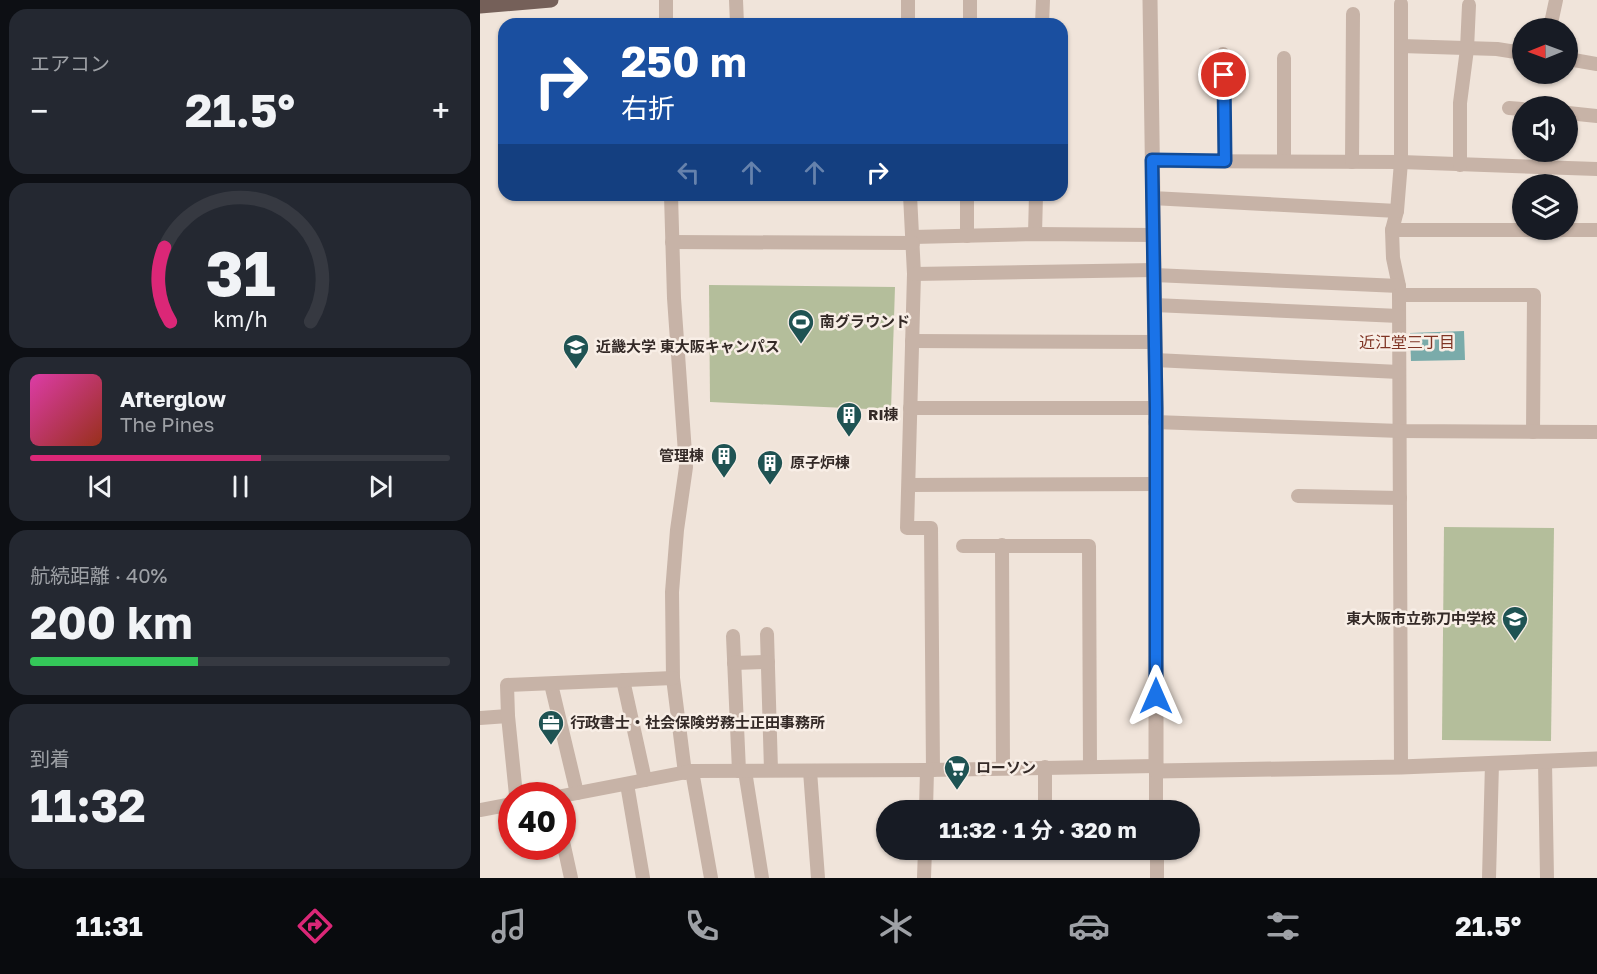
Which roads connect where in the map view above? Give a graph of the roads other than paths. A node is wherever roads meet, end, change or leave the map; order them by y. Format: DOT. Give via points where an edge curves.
graph roads {
  1 [pos="551,0"];
  2 [pos="666,0"];
  3 [pos="736,0"];
  4 [pos="908,0"];
  5 [pos="970,0"];
  6 [pos="1043,0"];
  7 [pos="1150,0"];
  8 [pos="1556,0"];
  9 [pos="1401,4"];
  10 [pos="1469,5"];
  11 [pos="480,6"];
  12 [pos="1353,14"];
  13 [pos="666,18"];
  14 [pos="737,18"];
  15 [pos="908,18"];
  16 [pos="970,18"];
  17 [pos="1042,18"];
  18 [pos="1552,18"];
  19 [pos="1401,46"];
  20 [pos="1467,49"];
  21 [pos="1512,51"];
  22 [pos="1223,54"];
  23 [pos="1284,58"];
  24 [pos="1578,61"];
  25 [pos="1597,64"];
  26 [pos="1578,114"];
  27 [pos="1597,116"];
  28 [pos="1152,160"];
  29 [pos="1225,161"];
  30 [pos="1284,161"];
  31 [pos="1352,162"];
  32 [pos="1401,162"];
  33 [pos="1460,165"];
  34 [pos="1597,170"];
  35 [pos="1152,198"];
  36 [pos="670,201"];
  37 [pos="910,201"];
  38 [pos="967,201"];
  39 [pos="1036,201"];
  40 [pos="1397,211"];
  41 [pos="1392,230"];
  42 [pos="1597,230"];
  43 [pos="1035,234"];
  44 [pos="1153,235"];
  45 [pos="967,236"];
  46 [pos="913,240"];
  47 [pos="672,242"];
  48 [pos="1154,272"];
  49 [pos="914,274"];
  50 [pos="1399,290"];
  51 [pos="1154,305"];
  52 [pos="1399,316"];
  53 [pos="912,340"];
  54 [pos="1155,342"];
  55 [pos="1155,360"];
  56 [pos="1399,372"];
  57 [pos="910,408"];
  58 [pos="1156,415"];
  59 [pos="1400,431"];
  60 [pos="1533,432"];
  61 [pos="1597,432"];
  62 [pos="1156,484"];
  63 [pos="909,485"];
  64 [pos="1298,496"];
  65 [pos="1400,498"];
  66 [pos="1002,545"];
  67 [pos="963,546"];
  68 [pos="767,634"];
  69 [pos="733,636"];
  70 [pos="768,662"];
  71 [pos="734,663"];
  72 [pos="673,678"];
  73 [pos="623,680"];
  74 [pos="551,684"];
  75 [pos="508,716"];
  76 [pos="480,718"];
  77 [pos="1597,759"];
  78 [pos="1545,762"];
  79 [pos="1492,763"];
  80 [pos="1045,767"];
  81 [pos="1090,767"];
  82 [pos="1401,767"];
  83 [pos="1003,768"];
  84 [pos="1156,769"];
  85 [pos="771,770"];
  86 [pos="930,770"];
  87 [pos="742,771"];
  88 [pos="810,771"];
  89 [pos="689,772"];
  90 [pos="645,780"];
  91 [pos="515,782"];
  92 [pos="627,784"];
  93 [pos="577,793"];
  94 [pos="927,800"];
  95 [pos="1045,800"];
  96 [pos="1156,800"];
  97 [pos="498,807"];
  98 [pos="480,810"];
  99 [pos="567,860"];
  100 [pos="925,860"];
  101 [pos="1157,860"];
  102 [pos="571,878"];
  103 [pos="643,878"];
  104 [pos="711,878"];
  105 [pos="762,878"];
  106 [pos="818,878"];
  107 [pos="924,878"];
  108 [pos="1157,878"];
  109 [pos="1489,878"];
  110 [pos="1547,878"];
  1 -- 11 [label="main road"];
  2 -- 13 [label="street"];
  3 -- 14 [label="street"];
  4 -- 15 [label="street"];
  5 -- 16 [label="street"];
  6 -- 17 [label="street"];
  7 -- 28 [label="street"];
  8 -- 18 [label="street"];
  9 -- 19 [label="street"];
  10 -- 20 [label="street"];
  12 -- 31 [label="street"];
  19 -- 20 [label="street"];
  19 -- 32 [label="street"];
  20 -- 21 [label="street"];
  20 -- 33 [label="street" via="1460,103"];
  22 -- 29 [label="street"];
  23 -- 30 [label="street"];
  24 -- 25 [label="street"];
  26 -- 27 [label="street"];
  28 -- 29 [label="street"];
  28 -- 35 [label="street"];
  29 -- 30 [label="street"];
  30 -- 31 [label="street"];
  31 -- 32 [label="street"];
  32 -- 33 [label="street"];
  32 -- 40 [label="street"];
  33 -- 34 [label="street"];
  35 -- 40 [label="street"];
  35 -- 44 [label="street"];
  36 -- 47 [label="street"];
  37 -- 46 [label="street"];
  38 -- 45 [label="street"];
  39 -- 43 [label="street"];
  40 -- 41 [label="street"];
  41 -- 42 [label="street"];
  41 -- 50 [label="street"];
  43 -- 44 [label="street"];
  43 -- 45 [label="street"];
  44 -- 48 [label="street"];
  45 -- 46 [label="street"];
  46 -- 47 [label="street"];
  46 -- 49 [label="street"];
  47 -- 72 [label="street" via="686,467 672,592"];
  48 -- 49 [label="street"];
  48 -- 50 [label="street"];
  48 -- 51 [label="street"];
  49 -- 53 [label="street"];
  50 -- 52 [label="street"];
  50 -- 60 [label="street" via="1534,295"];
  51 -- 52 [label="street"];
  51 -- 54 [label="street"];
  52 -- 56 [label="street"];
  53 -- 54 [label="street"];
  53 -- 57 [label="street"];
  54 -- 55 [label="street"];
  55 -- 56 [label="street"];
  55 -- 58 [label="street"];
  56 -- 59 [label="street"];
  57 -- 58 [label="street"];
  57 -- 63 [label="street"];
  58 -- 59 [label="street"];
  58 -- 62 [label="street"];
  59 -- 60 [label="street"];
  59 -- 65 [label="street"];
  60 -- 61 [label="street"];
  62 -- 63 [label="street"];
  62 -- 84 [label="street"];
  63 -- 86 [label="street" via="907,528 931,528"];
  64 -- 65 [label="street"];
  65 -- 82 [label="street"];
  66 -- 67 [label="street"];
  66 -- 81 [label="street" via="1089,546"];
  66 -- 83 [label="street"];
  68 -- 70 [label="street"];
  69 -- 71 [label="street"];
  70 -- 71 [label="street"];
  70 -- 85 [label="street"];
  71 -- 87 [label="street"];
  72 -- 73 [label="street"];
  72 -- 89 [label="street"];
  73 -- 74 [label="street"];
  73 -- 90 [label="street"];
  74 -- 75 [label="street" via="507,685"];
  74 -- 93 [label="street"];
  75 -- 76 [label="street"];
  75 -- 91 [label="street"];
  77 -- 78 [label="street"];
  78 -- 79 [label="street"];
  78 -- 110 [label="street"];
  79 -- 82 [label="street"];
  79 -- 109 [label="street"];
  80 -- 81 [label="street"];
  80 -- 83 [label="street"];
  80 -- 95 [label="street"];
  81 -- 84 [label="street"];
  82 -- 84 [label="street"];
  83 -- 86 [label="street"];
  84 -- 96 [label="street"];
  85 -- 87 [label="street"];
  85 -- 88 [label="street"];
  86 -- 88 [label="street"];
  86 -- 94 [label="street"];
  87 -- 89 [label="street"];
  87 -- 105 [label="street"];
  88 -- 106 [label="street"];
  89 -- 90 [label="street"];
  89 -- 104 [label="street"];
  90 -- 92 [label="street"];
  92 -- 93 [label="street"];
  92 -- 103 [label="street"];
  97 -- 98 [label="street"];
  99 -- 102 [label="street"];
  100 -- 107 [label="street"];
  101 -- 108 [label="street"];
}
